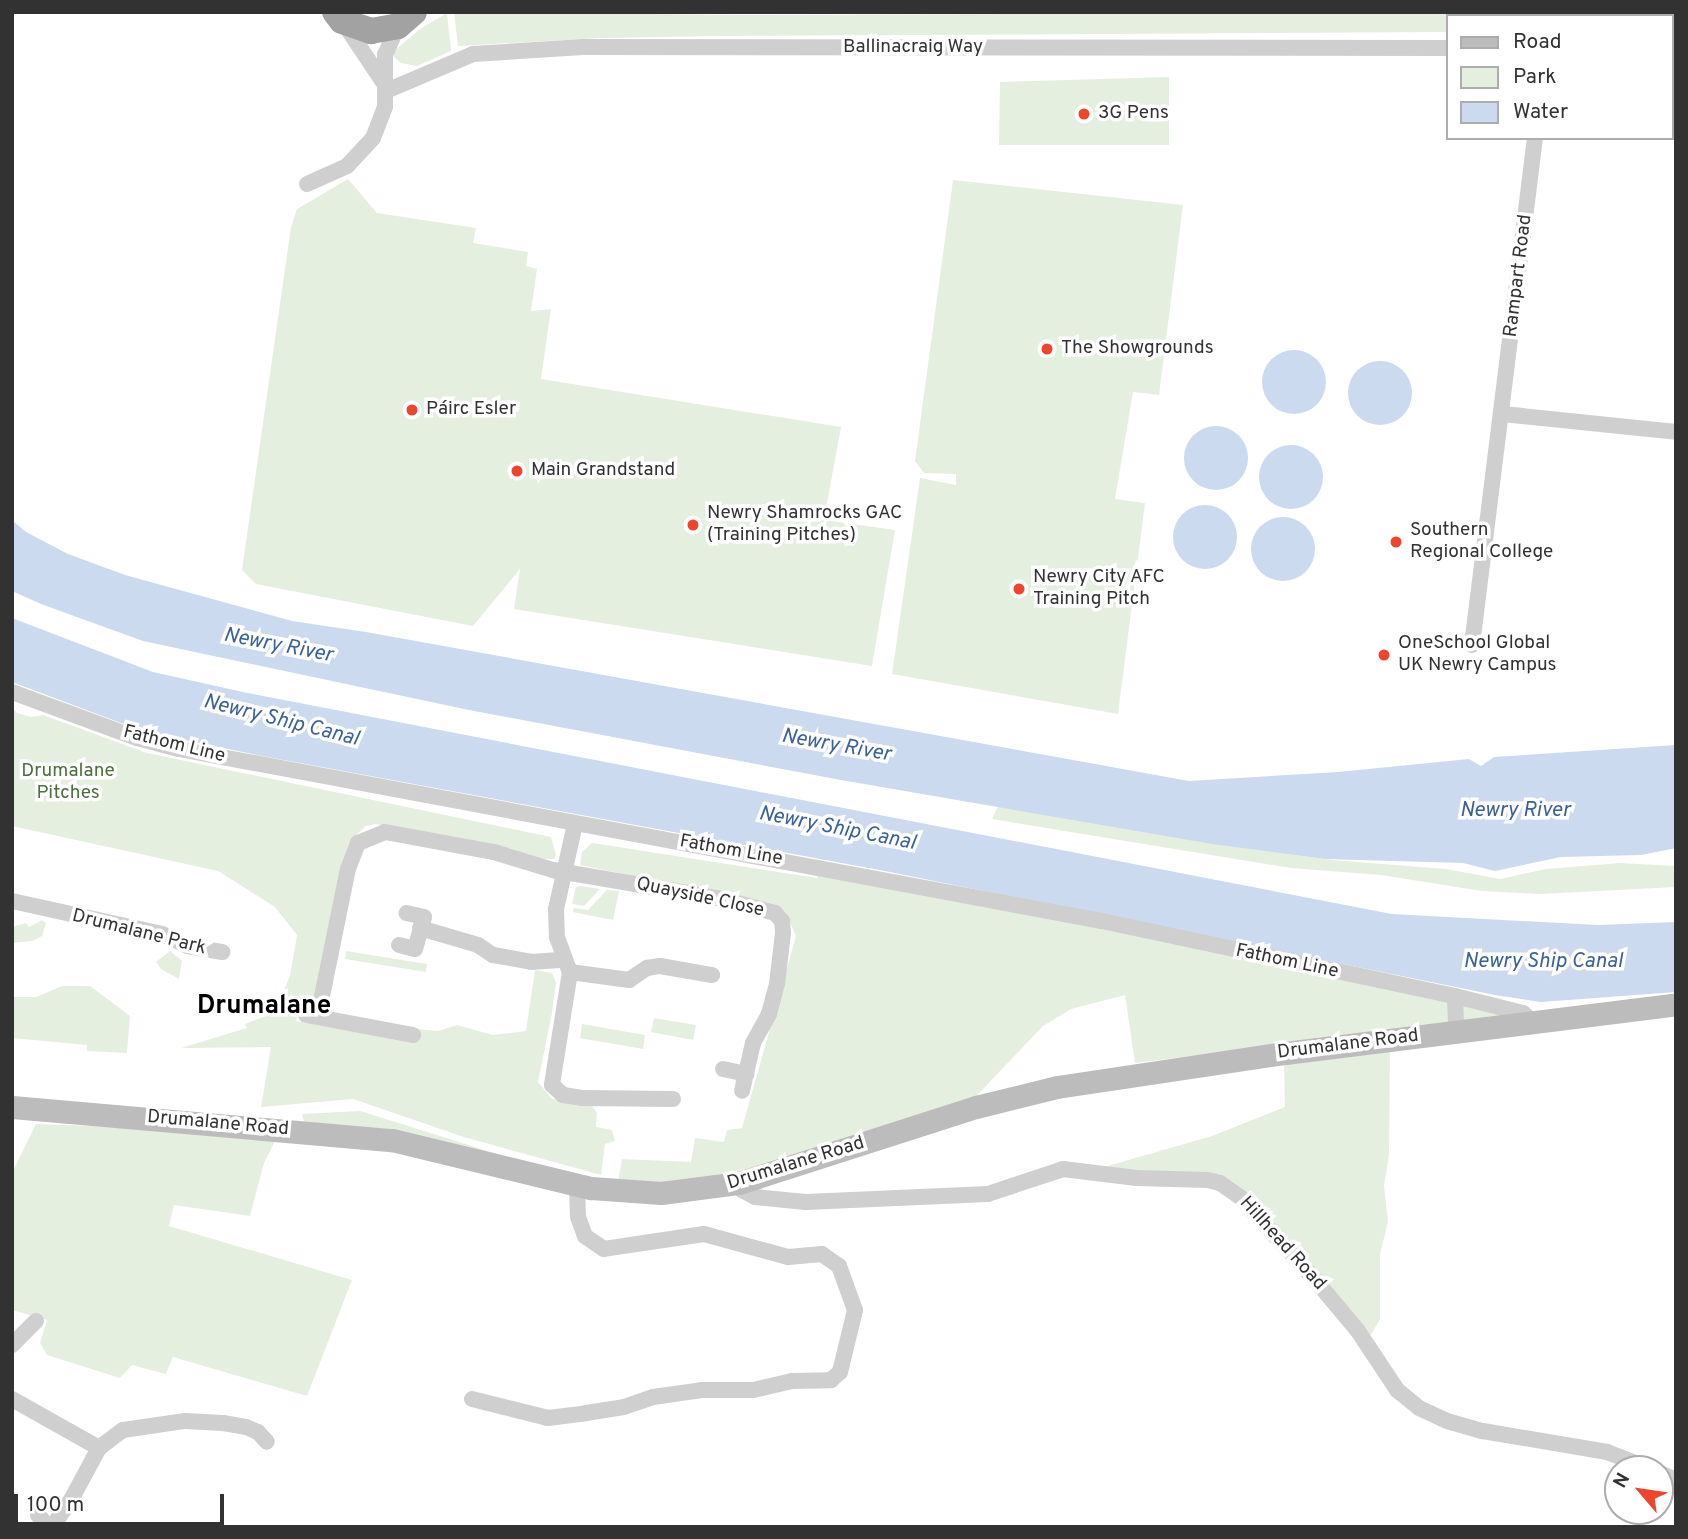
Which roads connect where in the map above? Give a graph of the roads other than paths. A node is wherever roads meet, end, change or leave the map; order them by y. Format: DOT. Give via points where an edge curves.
graph roads {
  1 [pos="339,17"];
  2 [pos="410,17"];
  3 [pos="1446,48"];
  4 [pos="385,88"];
  5 [pos="1535,140"];
  6 [pos="307,184"];
  7 [pos="1503,414"];
  8 [pos="1676,432"];
  9 [pos="1472,645"];
  10 [pos="12,692"];
  11 [pos="575,824"];
  12 [pos="564,872"];
  13 [pos="13,903"];
  14 [pos="406,913"];
  15 [pos="420,928"];
  16 [pos="399,946"];
  17 [pos="222,952"];
  18 [pos="566,966"];
  19 [pos="712,975"];
  20 [pos="1455,996"];
  21 [pos="1676,1004"];
  22 [pos="1532,1021"];
  23 [pos="1456,1032"];
  24 [pos="413,1035"];
  25 [pos="723,1069"];
  26 [pos="746,1074"];
  27 [pos="742,1091"];
  28 [pos="673,1099"];
  29 [pos="12,1107"];
  30 [pos="739,1183"];
  31 [pos="578,1185"];
  32 [pos="36,1321"];
  33 [pos="12,1345"];
  34 [pos="12,1399"];
  35 [pos="472,1399"];
  36 [pos="267,1442"];
  37 [pos="99,1448"];
  38 [pos="1615,1455"];
  39 [pos="46,1523"];
  1 -- 2 [label="highway" via="371,31"];
  1 -- 4 [label="street"];
  2 -- 4 [label="street" via="384,55"];
  3 -- 4 [label="street, Ballinacraig Way" via="583,47 473,54"];
  4 -- 6 [label="street" via="382,120 367,146 347,166"];
  5 -- 7 [label="street, Rampart Road"];
  7 -- 8 [label="street"];
  7 -- 9 [label="street, Rampart Road"];
  10 -- 11 [label="street, Fathom Line" via="178,749"];
  11 -- 12 [label="street"];
  11 -- 20 [label="street, Fathom Line" via="1102,921"];
  12 -- 18 [label="street" via="556,909 557,937"];
  12 -- 24 [label="street, Quayside Close" via="494,852 385,832 358,843 312,1016"];
  12 -- 26 [label="street, Quayside Close" via="722,899 775,914 782,921 777,984"];
  13 -- 17 [label="street, Drumalane Park" via="162,934 188,946"];
  14 -- 15 [label="street" via="424,917"];
  15 -- 16 [label="street" via="415,949"];
  15 -- 18 [label="street" via="478,945 494,955"];
  18 -- 19 [label="street" via="629,980 647,968 660,966"];
  18 -- 28 [label="street" via="566,1014 552,1085 563,1094 582,1098"];
  20 -- 22 [label="street, Fathom Line" via="1523,1013"];
  20 -- 23 [label="street"];
  21 -- 22 [label="main road"];
  22 -- 23 [label="main road, Drumalane Road"];
  23 -- 30 [label="main road, Drumalane Road" via="1057,1087 976,1107"];
  25 -- 26 [label="street"];
  26 -- 27 [label="street, Quayside Close"];
  29 -- 31 [label="main road, Drumalane Road" via="392,1140"];
  30 -- 31 [label="main road, Drumalane Road" via="660,1193"];
  30 -- 38 [label="street, Hillhead Road" via="755,1197 806,1202 988,1194 1063,1169 1220,1183 1240,1196 1317,1282 1358,1331 1397,1390 1419,1408 1483,1431"];
  31 -- 35 [label="street" via="578,1217 585,1236 604,1249 704,1234 788,1257 822,1254 839,1266 855,1310 840,1373 831,1380 677,1393 624,1407 548,1418"];
  32 -- 33 [label="street"];
  34 -- 37 [label="street"];
  36 -- 37 [label="street" via="246,1427 185,1421 124,1430"];
  37 -- 39 [label="street" via="71,1500"];
}
